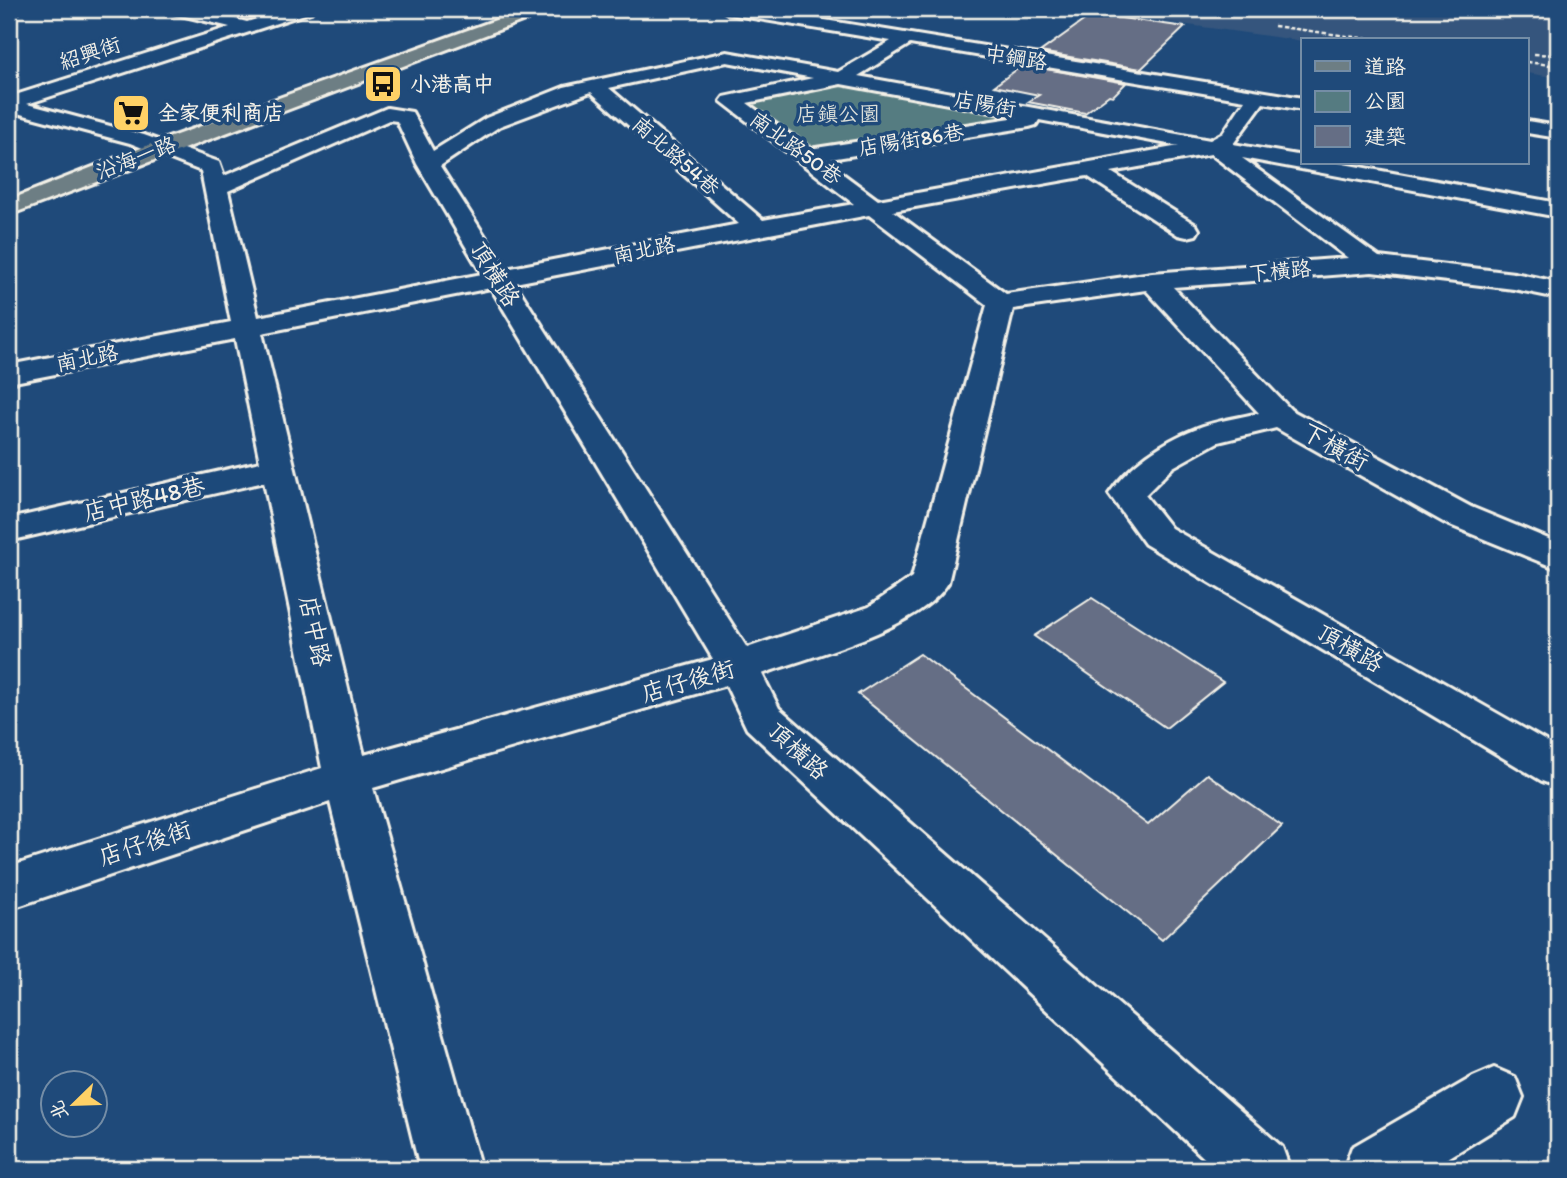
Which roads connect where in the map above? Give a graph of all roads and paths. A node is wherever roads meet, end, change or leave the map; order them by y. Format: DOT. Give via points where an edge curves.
graph roads {
  1 [pos="175,9"];
  2 [pos="305,9"];
  3 [pos="502,9"];
  4 [pos="540,9"];
  5 [pos="729,9"];
  6 [pos="816,9"];
  7 [pos="248,27"];
  8 [pos="905,40"];
  9 [pos="841,78"];
  10 [pos="594,85"];
  11 [pos="1301,89"];
  12 [pos="1258,96"];
  13 [pos="9,104"];
  14 [pos="1301,104"];
  15 [pos="1528,112"];
  16 [pos="1057,117"];
  17 [pos="1558,117"];
  18 [pos="1528,127"];
  19 [pos="1558,132"];
  20 [pos="1528,140"];
  21 [pos="149,144"];
  22 [pos="1558,145"];
  23 [pos="1212,147"];
  24 [pos="806,156"];
  25 [pos="1301,163"];
  26 [pos="428,164"];
  27 [pos="1305,164"];
  28 [pos="1088,167"];
  29 [pos="9,187"];
  30 [pos="216,188"];
  31 [pos="875,206"];
  32 [pos="9,208"];
  33 [pos="1558,210"];
  34 [pos="758,228"];
  35 [pos="1187,230"];
  36 [pos="1372,264"];
  37 [pos="498,278"];
  38 [pos="1152,281"];
  39 [pos="1558,290"];
  40 [pos="1001,303"];
  41 [pos="248,326"];
  42 [pos="9,374"];
  43 [pos="1280,417"];
  44 [pos="279,468"];
  45 [pos="9,530"];
  46 [pos="1558,557"];
  47 [pos="738,667"];
  48 [pos="1558,769"];
  49 [pos="347,778"];
  50 [pos="9,888"];
  51 [pos="1494,1097"];
  52 [pos="451,1169"];
  53 [pos="1260,1169"];
  54 [pos="1374,1169"];
  1 -- 7 [label="street"];
  2 -- 7 [label="street, 紹興街"];
  3 -- 21 [label="main road, 沿海一路"];
  4 -- 21 [label="main road, 沿海一路"];
  5 -- 8 [label="street, 中鋼路"];
  6 -- 11 [label="street, 中鋼路"];
  7 -- 13 [label="street, 紹興街"];
  8 -- 9 [label="street, 南北路50巷"];
  8 -- 12 [label="street, 中鋼路"];
  9 -- 10 [label="street, 店陽街" via="727,57"];
  9 -- 16 [label="street, 店陽街"];
  9 -- 24 [label="street, 南北路50巷" via="731,101"];
  10 -- 26 [label="street, 店陽街" via="493,122"];
  10 -- 34 [label="street, 南北路54巷"];
  12 -- 14 [label="street, 中鋼路"];
  12 -- 23 [label="street" via="1230,137"];
  13 -- 21 [label="street"];
  15 -- 17 [label="street"];
  16 -- 23 [label="street, 店陽街"];
  16 -- 24 [label="street, 店陽街86巷"];
  18 -- 19 [label="street"];
  20 -- 22 [label="street"];
  21 -- 29 [label="main road, 沿海一路"];
  21 -- 30 [label="street, 店中路" via="211,167"];
  21 -- 32 [label="main road, 沿海一路"];
  23 -- 25 [label="street, 店陽街"];
  23 -- 28 [label="street, 南北路"];
  23 -- 36 [label="street"];
  24 -- 31 [label="street, 南北路50巷"];
  26 -- 30 [label="street, 頂橫路" via="404,116 387,114"];
  26 -- 37 [label="street, 頂橫路"];
  27 -- 33 [label="street, 店陽街"];
  28 -- 31 [label="street, 南北路"];
  28 -- 35 [label="street"];
  30 -- 41 [label="street, 店中路"];
  31 -- 34 [label="street, 南北路"];
  31 -- 40 [label="street"];
  34 -- 37 [label="street, 南北路"];
  36 -- 38 [label="street, 下橫路"];
  36 -- 39 [label="street, 下橫路"];
  37 -- 41 [label="street, 南北路"];
  37 -- 47 [label="street, 頂橫路"];
  38 -- 40 [label="street, 下橫路"];
  38 -- 43 [label="street, 下橫街"];
  40 -- 47 [label="street, 店仔後街" via="929,583 883,616"];
  41 -- 42 [label="street, 南北路"];
  41 -- 44 [label="street, 店中路"];
  43 -- 46 [label="street, 下橫街" via="1458,515"];
  43 -- 48 [label="street, 頂橫路" via="1207,435 1161,460 1126,494 1158,536"];
  44 -- 45 [label="street, 店中路48巷"];
  44 -- 49 [label="street, 店中路"];
  47 -- 49 [label="street, 店仔後街"];
  47 -- 53 [label="street, 頂橫路" via="762,718"];
  49 -- 50 [label="street, 店仔後街"];
  49 -- 52 [label="street, 店中路"];
  51 -- 54 [label="street"];
}
